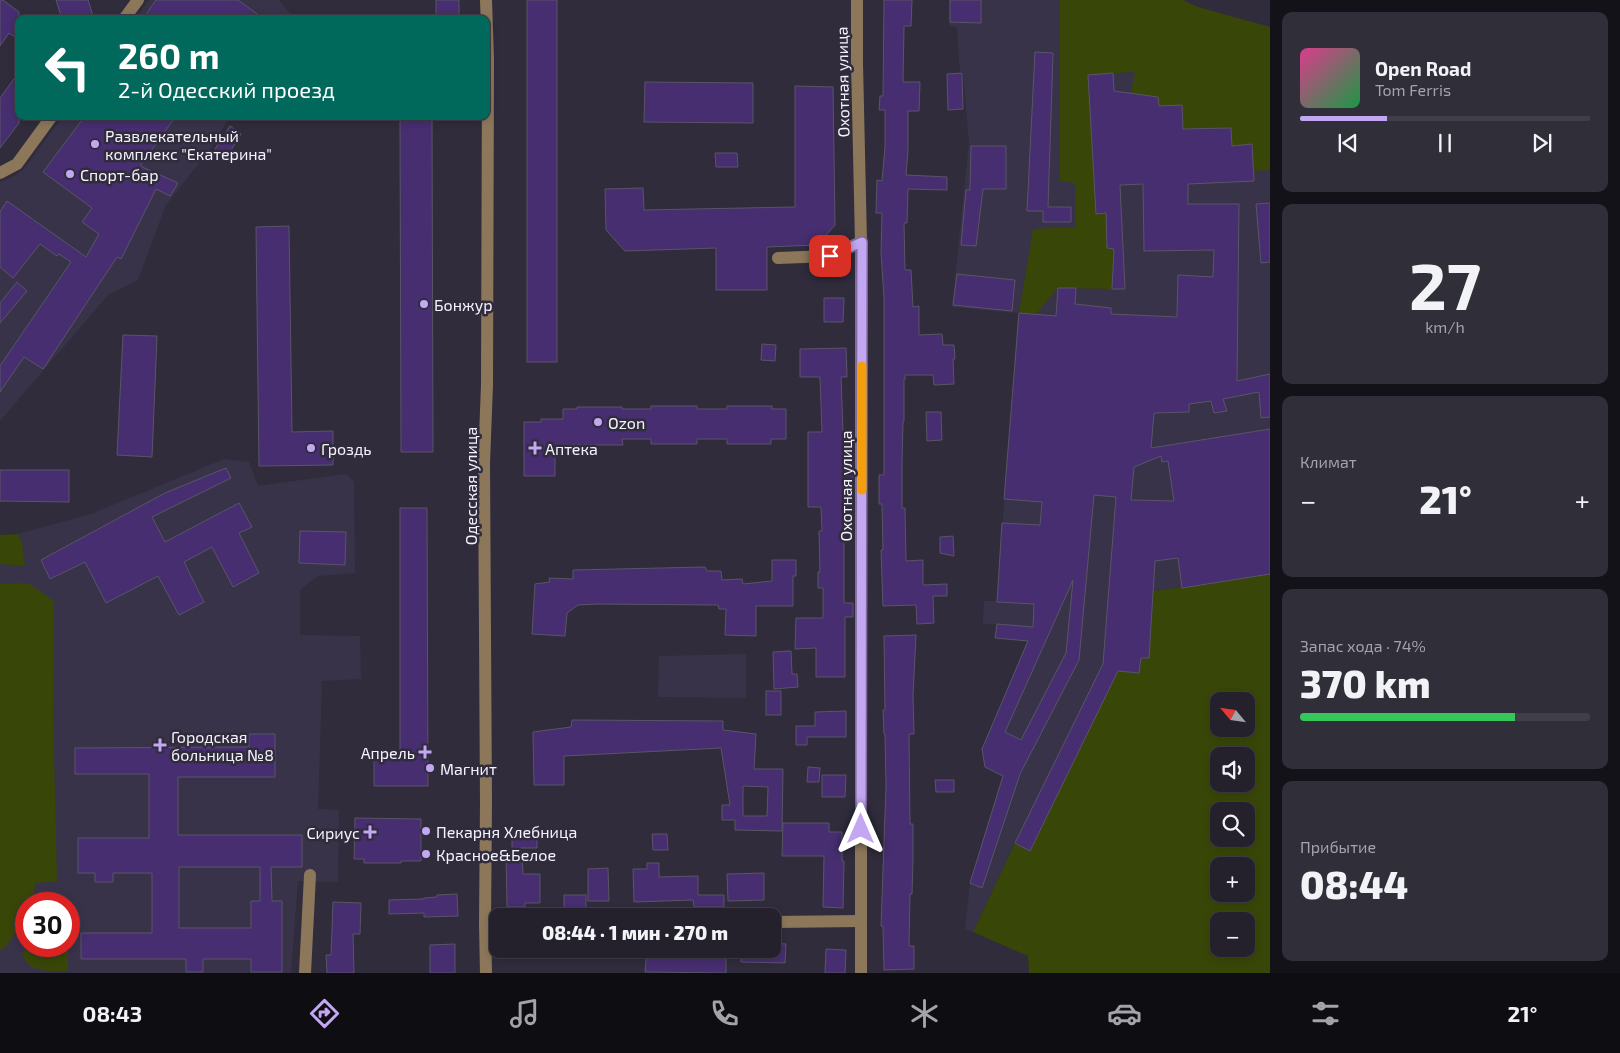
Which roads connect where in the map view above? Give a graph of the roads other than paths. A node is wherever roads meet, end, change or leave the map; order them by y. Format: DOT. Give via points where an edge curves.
graph roads {
  1 [pos="138,0"];
  2 [pos="486,0"];
  3 [pos="857,0"];
  4 [pos="127,15"];
  5 [pos="486,15"];
  6 [pos="49,120"];
  7 [pos="488,120"];
  8 [pos="0,173"];
  9 [pos="862,242"];
  10 [pos="778,258"];
  11 [pos="310,875"];
  12 [pos="490,908"];
  13 [pos="861,921"];
  14 [pos="781,922"];
  15 [pos="489,944"];
  16 [pos="305,973"];
  17 [pos="486,973"];
  18 [pos="861,973"];
  1 -- 4 [label="street"];
  2 -- 5 [label="street, Одесская улица"];
  3 -- 9 [label="street, Охотная улица"];
  6 -- 8 [label="street" via="17,164"];
  7 -- 12 [label="street, Одесская улица" via="484,463 486,776"];
  9 -- 10 [label="street" via="830,256"];
  9 -- 13 [label="street, Охотная улица"];
  11 -- 16 [label="street"];
  13 -- 14 [label="street"];
  13 -- 18 [label="street, Охотная улица"];
  15 -- 17 [label="street, Одесская улица"];
}
